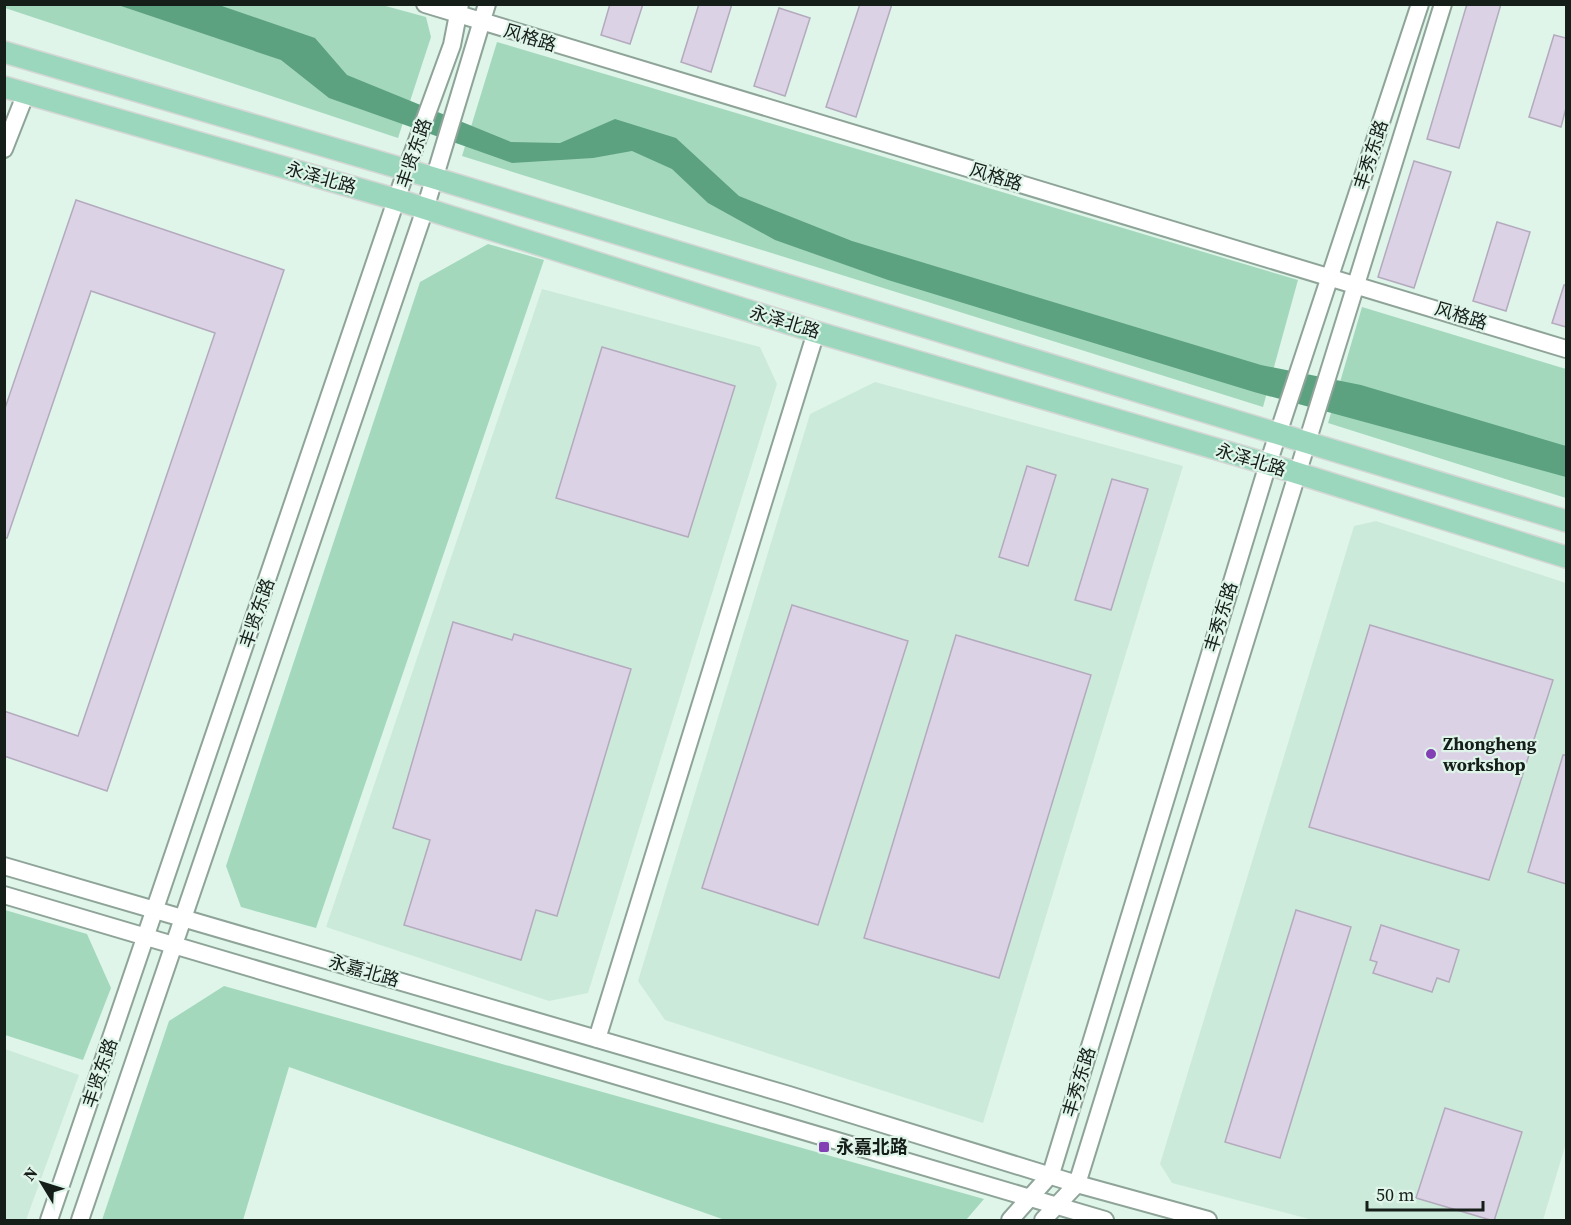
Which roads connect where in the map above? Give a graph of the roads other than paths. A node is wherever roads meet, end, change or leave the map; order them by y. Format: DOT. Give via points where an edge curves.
graph roads {
  1 [pos="425,4"];
  2 [pos="487,4"];
  3 [pos="1420,4"];
  4 [pos="1443,4"];
  5 [pos="458,10"];
  6 [pos="481,24"];
  7 [pos="4,52"];
  8 [pos="4,87"];
  9 [pos="26,93"];
  10 [pos="4,149"];
  11 [pos="406,171"];
  12 [pos="434,178"];
  13 [pos="398,200"];
  14 [pos="425,209"];
  15 [pos="1331,276"];
  16 [pos="1356,284"];
  17 [pos="816,332"];
  18 [pos="1566,349"];
  19 [pos="1279,433"];
  20 [pos="1306,441"];
  21 [pos="1268,464"];
  22 [pos="1296,474"];
  23 [pos="1566,521"];
  24 [pos="1566,557"];
  25 [pos="4,866"];
  26 [pos="4,895"];
  27 [pos="155,910"];
  28 [pos="182,918"];
  29 [pos="146,937"];
  30 [pos="173,945"];
  31 [pos="597,1039"];
  32 [pos="1051,1174"];
  33 [pos="1077,1184"];
  34 [pos="1032,1198"];
  35 [pos="1058,1206"];
  36 [pos="49,1221"];
  37 [pos="80,1221"];
  38 [pos="1010,1221"];
  39 [pos="1043,1221"];
  40 [pos="1105,1221"];
  41 [pos="1208,1221"];
  1 -- 5 [label="street, 风格路"];
  2 -- 6 [label="street, 丰贤东路"];
  3 -- 15 [label="street, 丰秀东路"];
  4 -- 16 [label="street, 丰秀东路"];
  5 -- 6 [label="street, 风格路"];
  5 -- 11 [label="street, 丰贤东路" via="452,45"];
  6 -- 12 [label="street, 丰贤东路"];
  6 -- 15 [label="street, 风格路"];
  7 -- 11 [label="main road, 永泽北路"];
  8 -- 9 [label="main road, 永泽北路"];
  9 -- 10 [label="street"];
  9 -- 13 [label="main road, 永泽北路"];
  11 -- 12 [label="main road, 永泽北路"];
  11 -- 13 [label="street, 丰贤东路"];
  12 -- 14 [label="street, 丰贤东路"];
  12 -- 19 [label="main road, 永泽北路"];
  13 -- 14 [label="main road, 永泽北路"];
  13 -- 27 [label="street, 丰贤东路"];
  14 -- 17 [label="main road, 永泽北路"];
  14 -- 28 [label="street, 丰贤东路"];
  15 -- 16 [label="street, 风格路"];
  15 -- 19 [label="street, 丰秀东路"];
  16 -- 18 [label="street, 风格路"];
  16 -- 20 [label="street, 丰秀东路"];
  17 -- 21 [label="main road, 永泽北路"];
  17 -- 31 [label="street"];
  19 -- 20 [label="main road, 永泽北路"];
  19 -- 21 [label="street, 丰秀东路"];
  20 -- 22 [label="street, 丰秀东路"];
  20 -- 23 [label="main road, 永泽北路"];
  21 -- 22 [label="main road, 永泽北路"];
  21 -- 32 [label="street, 丰秀东路"];
  22 -- 24 [label="main road, 永泽北路"];
  22 -- 33 [label="street, 丰秀东路"];
  25 -- 27 [label="street, 永嘉北路"];
  26 -- 29 [label="street, 永嘉北路"];
  27 -- 28 [label="street, 永嘉北路"];
  27 -- 29 [label="street, 丰贤东路"];
  28 -- 30 [label="street, 丰贤东路"];
  28 -- 31 [label="street, 永嘉北路"];
  29 -- 30 [label="street, 永嘉北路"];
  29 -- 36 [label="street, 丰贤东路"];
  30 -- 34 [label="street, 永嘉北路"];
  30 -- 37 [label="street, 丰贤东路"];
  31 -- 32 [label="street, 永嘉北路"];
  32 -- 33 [label="street, 永嘉北路"];
  32 -- 34 [label="street, 丰秀东路"];
  33 -- 35 [label="street, 丰秀东路"];
  33 -- 41 [label="street, 永嘉北路"];
  34 -- 35 [label="street, 永嘉北路"];
  34 -- 38 [label="street, 丰秀东路"];
  35 -- 39 [label="street, 丰秀东路"];
  35 -- 40 [label="street, 永嘉北路"];
}
